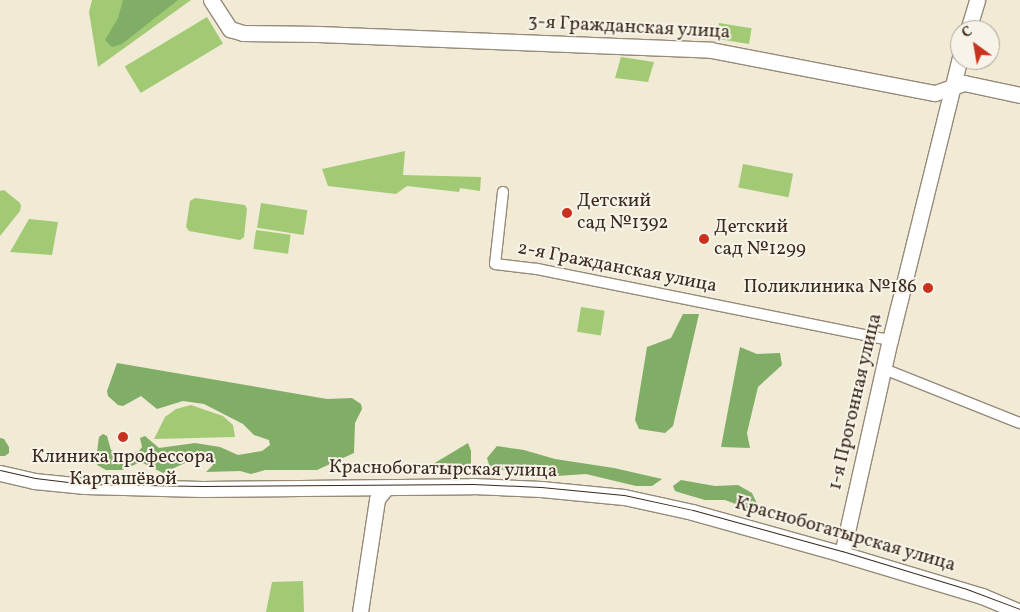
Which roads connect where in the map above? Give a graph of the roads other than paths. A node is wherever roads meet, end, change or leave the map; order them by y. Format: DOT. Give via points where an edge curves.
graph roads {
  1 [pos="211,0"];
  2 [pos="977,0"];
  3 [pos="971,20"];
  4 [pos="956,70"];
  5 [pos="951,88"];
  6 [pos="1020,95"];
  7 [pos="503,192"];
  8 [pos="890,340"];
  9 [pos="884,369"];
  10 [pos="1020,423"];
  11 [pos="0,473"];
  12 [pos="386,488"];
  13 [pos="352,489"];
  14 [pos="371,543"];
  15 [pos="842,554"];
  16 [pos="360,612"];
  17 [pos="1020,612"];
  1 -- 5 [label="street, 3-я Гражданская улица" via="230,29 243,33 711,50 935,93"];
  2 -- 3 [label="street"];
  4 -- 5 [label="street, 1-я Прогонная улица"];
  5 -- 6 [label="street, 3-я Гражданская улица" via="964,83"];
  5 -- 8 [label="street, 1-я Прогонная улица"];
  7 -- 8 [label="street, 2-я Гражданская улица" via="495,264 537,269"];
  8 -- 9 [label="street, 1-я Прогонная улица"];
  9 -- 10 [label="street"];
  9 -- 15 [label="street, 1-я Прогонная улица"];
  11 -- 13 [label="street, Краснобогатырская улица" via="34,481 85,486"];
  12 -- 13 [label="street, Краснобогатырская улица"];
  12 -- 14 [label="street" via="378,499"];
  12 -- 15 [label="street, Краснобогатырская улица" via="472,486 624,497 700,514"];
  13 -- 14 [label="street" via="364,499 369,512"];
  14 -- 16 [label="street"];
  15 -- 17 [label="street, Краснобогатырская улица" via="982,596"];
}
